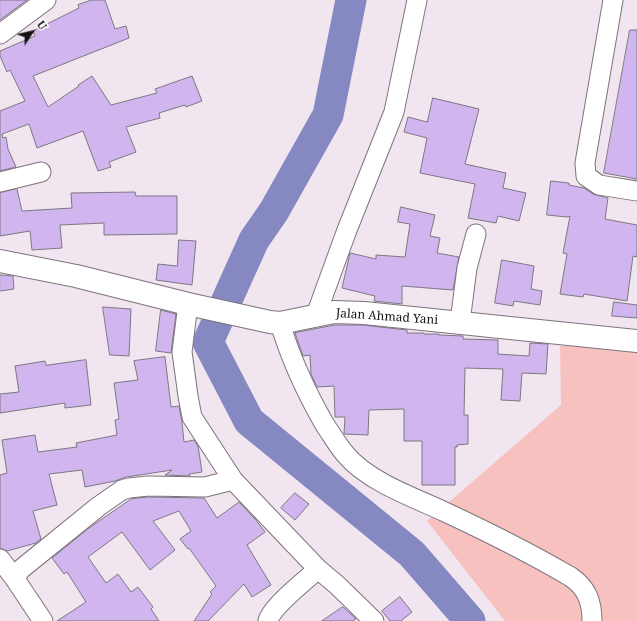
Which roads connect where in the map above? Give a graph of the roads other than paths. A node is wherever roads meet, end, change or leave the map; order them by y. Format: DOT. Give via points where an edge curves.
graph roads {
  1 [pos="46,0"];
  2 [pos="417,0"];
  3 [pos="613,0"];
  4 [pos="0,34"];
  5 [pos="42,172"];
  6 [pos="0,182"];
  7 [pos="637,191"];
  8 [pos="476,234"];
  9 [pos="0,260"];
  10 [pos="195,306"];
  11 [pos="316,315"];
  12 [pos="460,322"];
  13 [pos="275,323"];
  14 [pos="637,341"];
  15 [pos="233,480"];
  16 [pos="0,559"];
  17 [pos="318,569"];
  18 [pos="15,579"];
  19 [pos="43,621"];
  20 [pos="268,621"];
  21 [pos="374,621"];
  22 [pos="592,621"];
  1 -- 4 [label="street"];
  2 -- 11 [label="street" via="394,112"];
  3 -- 7 [label="street" via="585,163 586,176 599,184"];
  5 -- 6 [label="street"];
  8 -- 12 [label="street" via="467,268"];
  9 -- 10 [label="street, Jalan Ahmad Yani"];
  10 -- 13 [label="street, Jalan Ahmad Yani"];
  10 -- 15 [label="street" via="182,352 192,417"];
  11 -- 12 [label="street, Jalan Ahmad Yani" via="334,312 364,313"];
  11 -- 13 [label="street, Jalan Ahmad Yani"];
  12 -- 14 [label="street, Jalan Ahmad Yani"];
  13 -- 22 [label="street" via="310,400 346,455 377,480 515,545 571,577 586,593 592,611"];
  15 -- 17 [label="street"];
  15 -- 18 [label="street" via="205,487 148,486 122,490 20,570"];
  16 -- 18 [label="street"];
  17 -- 20 [label="street" via="279,604"];
  17 -- 21 [label="street"];
  18 -- 19 [label="street"];
}
